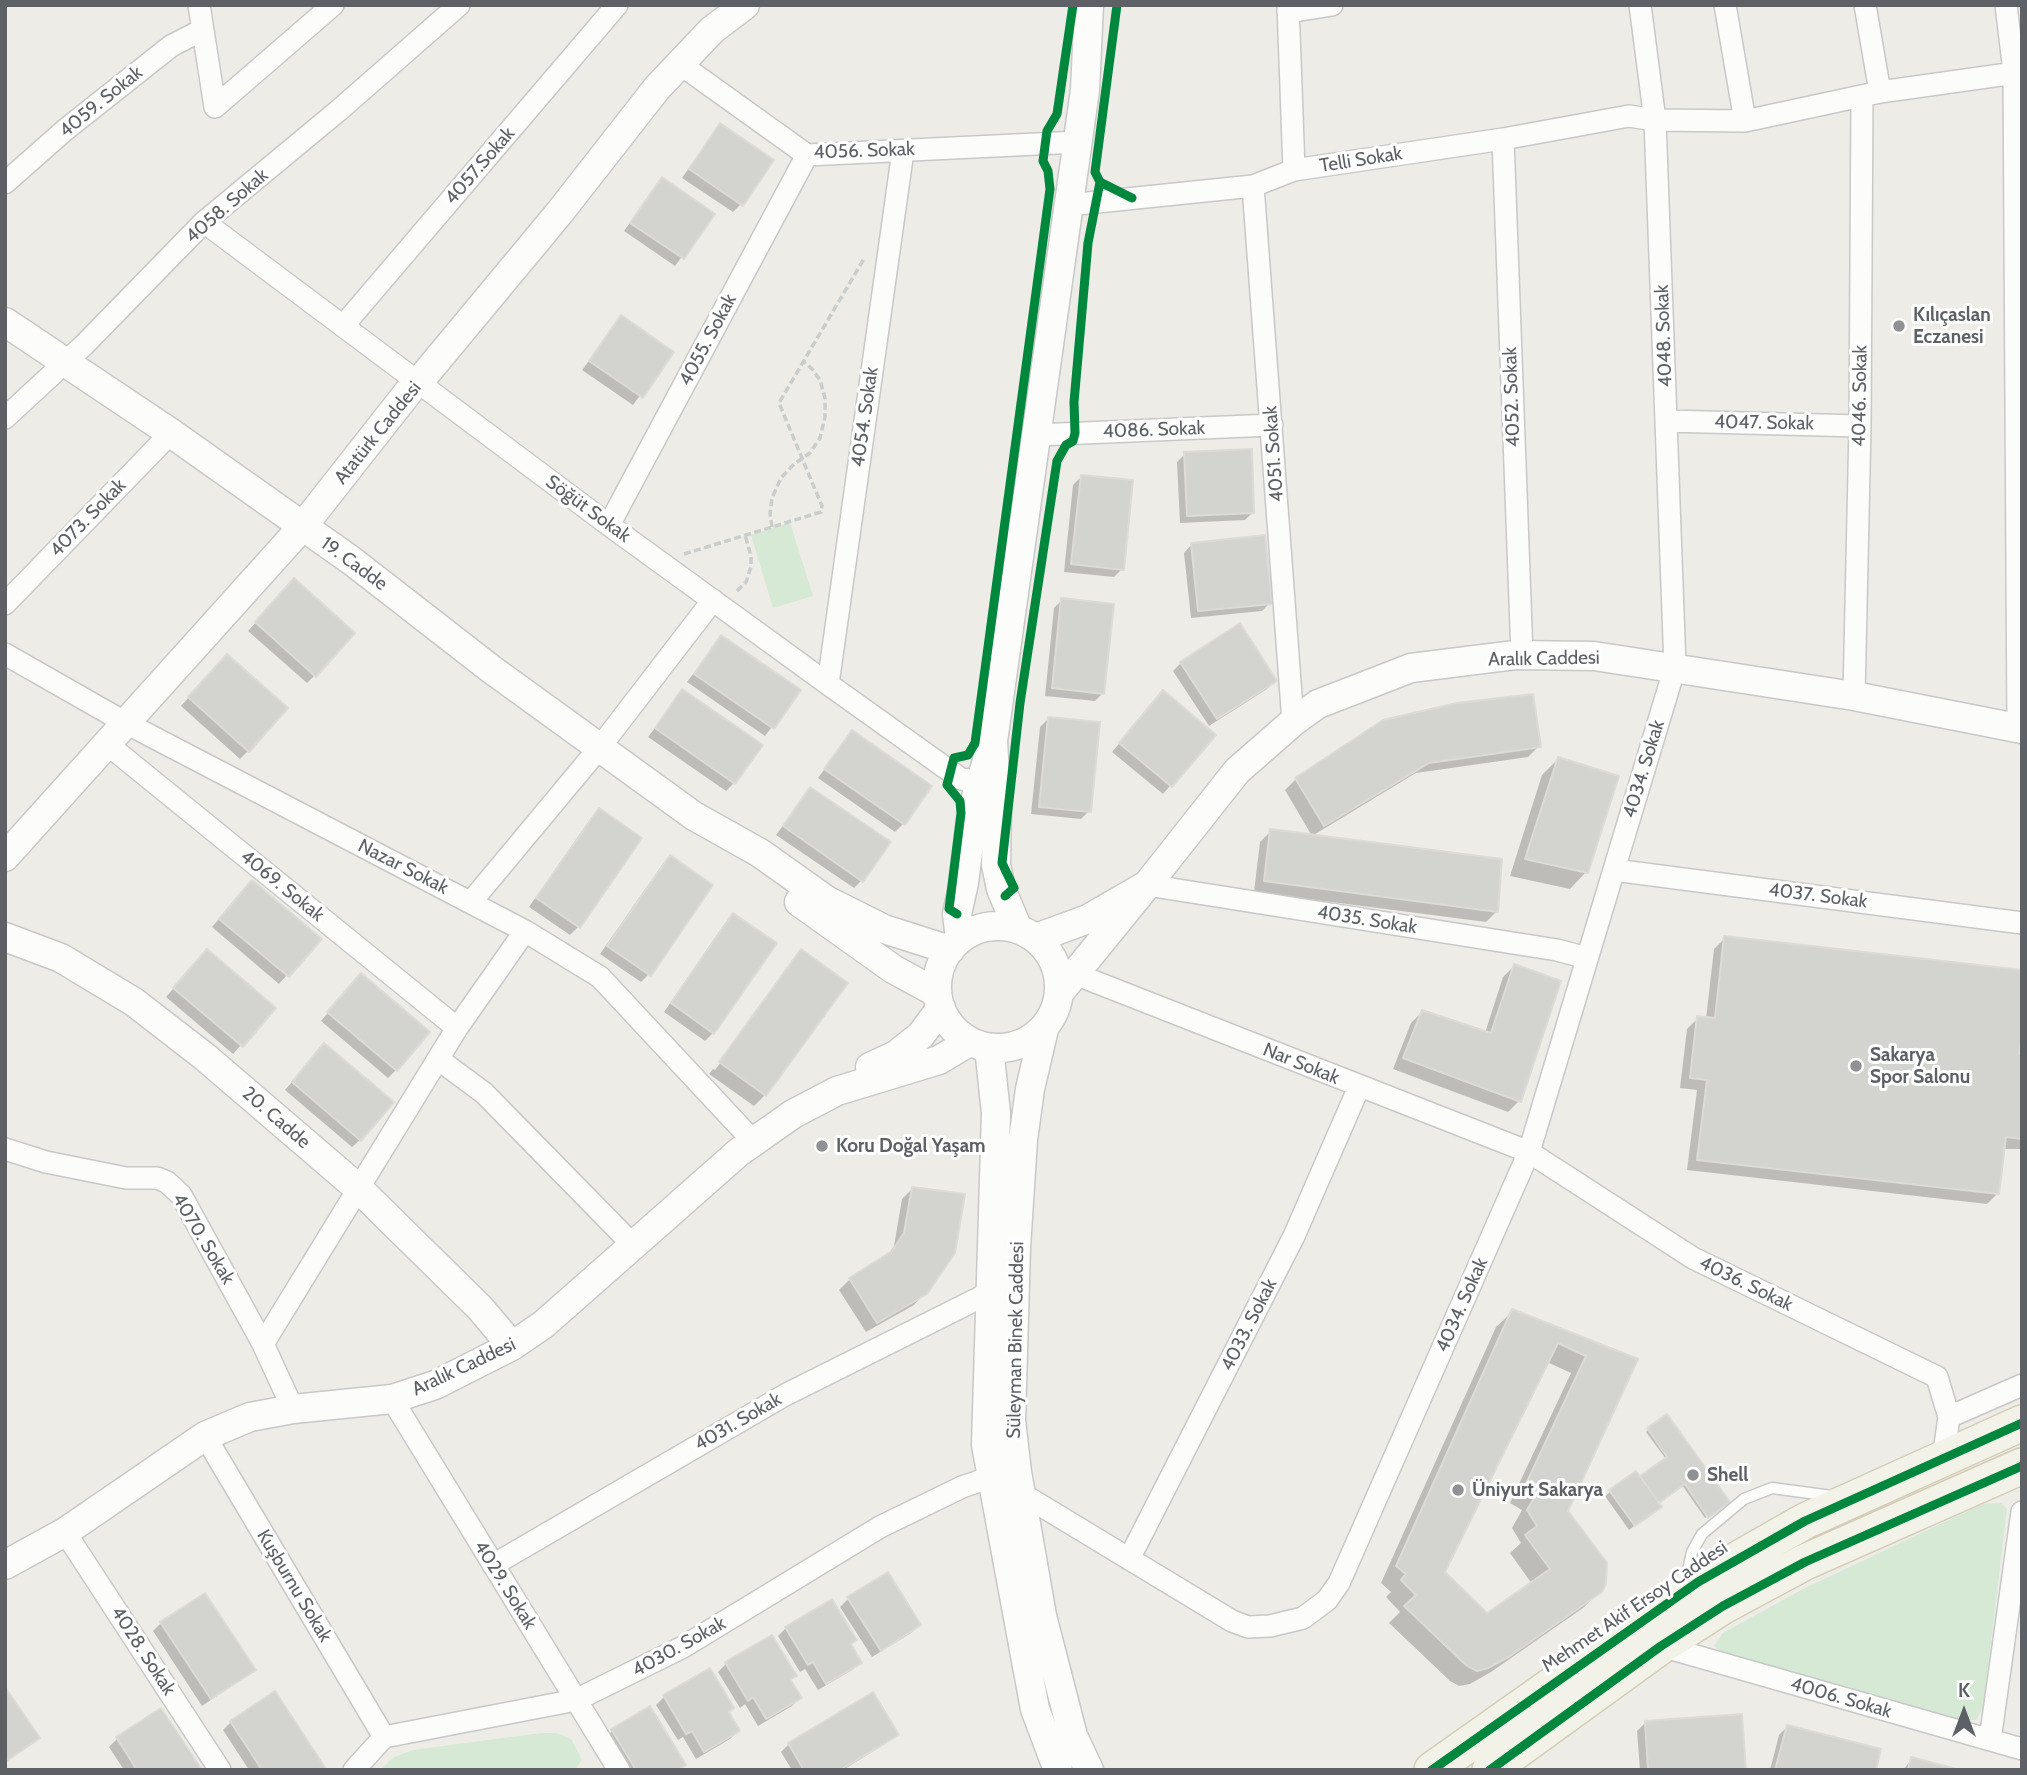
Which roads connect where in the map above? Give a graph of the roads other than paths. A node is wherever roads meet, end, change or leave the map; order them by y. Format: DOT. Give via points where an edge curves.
graph roads {
  1 [pos="199,5"];
  2 [pos="333,5"];
  3 [pos="459,5"];
  4 [pos="617,5"];
  5 [pos="745,5"];
  6 [pos="1090,5"];
  7 [pos="1106,5"];
  8 [pos="1332,5"];
  9 [pos="1640,5"];
  10 [pos="1725,5"];
  11 [pos="1865,5"];
  12 [pos="2006,5"];
  13 [pos="1288,9"];
  14 [pos="202,30"];
  15 [pos="680,64"];
  16 [pos="2018,72"];
  17 [pos="1084,90"];
  18 [pos="1871,94"];
  19 [pos="1655,120"];
  20 [pos="1745,121"];
  21 [pos="1503,139"];
  22 [pos="1078,142"];
  23 [pos="903,150"];
  24 [pos="807,155"];
  25 [pos="1294,170"];
  26 [pos="5,183"];
  27 [pos="1253,186"];
  28 [pos="1068,205"];
  29 [pos="204,222"];
  30 [pos="5,322"];
  31 [pos="343,326"];
  32 [pos="65,363"];
  33 [pos="418,383"];
  34 [pos="5,418"];
  35 [pos="1667,421"];
  36 [pos="1272,425"];
  37 [pos="1860,426"];
  38 [pos="171,433"];
  39 [pos="1037,435"];
  40 [pos="610,525"];
  41 [pos="303,526"];
  42 [pos="723,597"];
  43 [pos="5,604"];
  44 [pos="5,654"];
  45 [pos="1522,655"];
  46 [pos="1675,667"];
  47 [pos="828,684"];
  48 [pos="1854,696"];
  49 [pos="1293,722"];
  50 [pos="2020,729"];
  51 [pos="117,734"];
  52 [pos="993,741"];
  53 [pos="600,747"];
  54 [pos="979,781"];
  55 [pos="694,816"];
  56 [pos="5,857"];
  57 [pos="1614,870"];
  58 [pos="1147,885"];
  59 [pos="471,902"];
  60 [pos="2022,923"];
  61 [pos="525,930"];
  62 [pos="1027,934"];
  63 [pos="5,937"];
  64 [pos="955,945"];
  65 [pos="1587,958"];
  66 [pos="1067,983"];
  67 [pos="939,1001"];
  68 [pos="457,1028"];
  69 [pos="1044,1029"];
  70 [pos="979,1045"];
  71 [pos="438,1059"];
  72 [pos="1359,1087"];
  73 [pos="837,1091"];
  74 [pos="754,1142"];
  75 [pos="5,1149"];
  76 [pos="1529,1152"];
  77 [pos="359,1189"];
  78 [pos="634,1246"];
  79 [pos="989,1293"];
  80 [pos="263,1344"];
  81 [pos="512,1346"];
  82 [pos="2022,1385"];
  83 [pos="392,1399"];
  84 [pos="293,1409"];
  85 [pos="1949,1417"];
  86 [pos="2022,1423"];
  87 [pos="205,1436"];
  88 [pos="1942,1460"];
  89 [pos="2022,1466"];
  90 [pos="991,1477"];
  91 [pos="1022,1494"];
  92 [pos="1856,1499"];
  93 [pos="2022,1512"];
  94 [pos="65,1532"];
  95 [pos="1129,1559"];
  96 [pos="5,1565"];
  97 [pos="493,1565"];
  98 [pos="1683,1593"];
  99 [pos="1661,1646"];
  100 [pos="576,1700"];
  101 [pos="384,1737"];
  102 [pos="1990,1740"];
  103 [pos="2022,1749"];
  104 [pos="611,1767"];
  105 [pos="220,1770"];
  106 [pos="354,1770"];
  107 [pos="1058,1770"];
  108 [pos="1089,1770"];
  109 [pos="1432,1770"];
  110 [pos="1490,1770"];
  1 -- 14 [label="street"];
  2 -- 14 [label="street" via="215,107"];
  3 -- 29 [label="street, 4058. Sokak"];
  4 -- 31 [label="street, 4057.Sokak"];
  5 -- 15 [label="street, Atatürk Caddesi" via="712,30"];
  6 -- 17 [label="street"];
  7 -- 17 [label="street"];
  8 -- 13 [label="street"];
  9 -- 19 [label="street, 4048. Sokak"];
  10 -- 20 [label="street"];
  11 -- 18 [label="street, 4046. Sokak"];
  12 -- 16 [label="street"];
  13 -- 25 [label="street"];
  14 -- 26 [label="street, 4059. Sokak" via="171,46"];
  15 -- 24 [label="street, 4056. Sokak"];
  15 -- 33 [label="street, Atatürk Caddesi"];
  16 -- 18 [label="street, Telli Sokak"];
  16 -- 50 [label="street"];
  17 -- 22 [label="street"];
  18 -- 20 [label="street, Telli Sokak"];
  18 -- 37 [label="street, 4046. Sokak"];
  19 -- 20 [label="street, Telli Sokak"];
  19 -- 21 [label="street, Telli Sokak" via="1629,116"];
  19 -- 35 [label="street, 4048. Sokak"];
  21 -- 25 [label="street, Telli Sokak"];
  21 -- 45 [label="street, 4052. Sokak"];
  22 -- 23 [label="street, 4056. Sokak"];
  22 -- 28 [label="street"];
  23 -- 24 [label="street, 4056. Sokak"];
  23 -- 47 [label="street, 4054. Sokak"];
  24 -- 40 [label="street, 4055. Sokak"];
  25 -- 27 [label="street, Telli Sokak"];
  27 -- 28 [label="street, Telli Sokak"];
  27 -- 36 [label="street, 4051. Sokak"];
  28 -- 39 [label="street"];
  29 -- 31 [label="street, Söğüt Sokak"];
  29 -- 32 [label="street, 4058. Sokak"];
  30 -- 32 [label="street, 19. Cadde"];
  31 -- 33 [label="street, Söğüt Sokak"];
  32 -- 34 [label="street, 4058. Sokak"];
  32 -- 38 [label="street, 19. Cadde"];
  33 -- 40 [label="street, Söğüt Sokak"];
  33 -- 41 [label="street, Atatürk Caddesi"];
  35 -- 37 [label="street, 4047. Sokak"];
  35 -- 46 [label="street, 4048. Sokak"];
  36 -- 39 [label="street, 4086. Sokak"];
  36 -- 49 [label="street, 4051. Sokak"];
  37 -- 48 [label="street, 4046. Sokak"];
  38 -- 41 [label="street, 19. Cadde"];
  38 -- 43 [label="street, 4073. Sokak"];
  39 -- 52 [label="street"];
  40 -- 42 [label="street, Söğüt Sokak"];
  41 -- 51 [label="street, Atatürk Caddesi"];
  41 -- 53 [label="street, 19. Cadde"];
  42 -- 47 [label="street, Söğüt Sokak"];
  42 -- 53 [label="street"];
  44 -- 51 [label="street, Nazar Sokak"];
  45 -- 46 [label="street, Aralık Caddesi" via="1594,656"];
  45 -- 49 [label="street, Aralık Caddesi" via="1411,668 1318,704"];
  46 -- 48 [label="street, Aralık Caddesi"];
  46 -- 57 [label="street, 4034. Sokak"];
  47 -- 54 [label="street, Söğüt Sokak" via="961,779"];
  48 -- 50 [label="street, Aralık Caddesi"];
  49 -- 58 [label="street, Aralık Caddesi" via="1237,771"];
  51 -- 56 [label="street, Atatürk Caddesi"];
  51 -- 59 [label="street, Nazar Sokak"];
  51 -- 68 [label="street, 4069. Sokak"];
  52 -- 54 [label="street"];
  52 -- 62 [label="street" via="1000,889"];
  53 -- 55 [label="street, 19. Cadde"];
  53 -- 59 [label="street"];
  54 -- 64 [label="street"];
  55 -- 64 [label="street" via="760,853 826,900 884,929"];
  55 -- 67 [label="street" via="739,859"];
  57 -- 60 [label="street, 4037. Sokak"];
  57 -- 65 [label="street, 4034. Sokak"];
  58 -- 62 [label="street" via="1088,919"];
  58 -- 65 [label="street, 4035. Sokak"];
  58 -- 66 [label="street, Aralık Caddesi"];
  59 -- 61 [label="street, Nazar Sokak"];
  61 -- 68 [label="street"];
  61 -- 74 [label="street, Nazar Sokak" via="600,977"];
  62 -- 64 [label="street" via="998,926 978,929"];
  62 -- 66 [label="street" via="1050,953"];
  63 -- 77 [label="street, 20. Cadde" via="61,958 134,1002"];
  64 -- 67 [label="street" via="938,973"];
  65 -- 76 [label="street, 4034. Sokak"];
  66 -- 69 [label="street"];
  66 -- 72 [label="street, Nar Sokak"];
  67 -- 70 [label="street" via="953,1030"];
  67 -- 73 [label="street, Aralık Caddesi" via="921,1035 896,1055 858,1072"];
  68 -- 71 [label="street"];
  69 -- 70 [label="street" via="1009,1048"];
  69 -- 91 [label="street, Süleyman Binek Caddesi" via="1023,1140 1016,1248 1011,1421"];
  70 -- 73 [label="street, Aralık Caddesi"];
  70 -- 79 [label="street, Süleyman Binek Caddesi" via="996,1113"];
  71 -- 77 [label="street"];
  71 -- 78 [label="street" via="484,1093"];
  72 -- 76 [label="street, Nar Sokak"];
  72 -- 95 [label="street, 4033. Sokak" via="1294,1236"];
  73 -- 74 [label="street, Aralık Caddesi"];
  74 -- 78 [label="street, Aralık Caddesi"];
  75 -- 80 [label="street, 4070. Sokak" via="126,1178 167,1182 181,1195"];
  76 -- 85 [label="street, 4036. Sokak" via="1693,1258 1937,1377"];
  76 -- 95 [label="street, 4034. Sokak" via="1339,1583 1327,1600 1303,1618 1248,1627"];
  77 -- 80 [label="street"];
  77 -- 81 [label="street, 20. Cadde" via="480,1308"];
  78 -- 81 [label="street, Aralık Caddesi"];
  79 -- 90 [label="street, Süleyman Binek Caddesi" via="986,1445"];
  79 -- 97 [label="street, 4031. Sokak" via="785,1395"];
  80 -- 84 [label="street, 4070. Sokak"];
  81 -- 83 [label="street, Aralık Caddesi" via="435,1385"];
  82 -- 85 [label="street"];
  83 -- 84 [label="street, Aralık Caddesi"];
  83 -- 97 [label="street, 4029. Sokak"];
  84 -- 87 [label="street, Aralık Caddesi" via="250,1417"];
  85 -- 88 [label="street"];
  86 -- 88 [label="main road, Mehmet Akif Ersoy Caddesi"];
  87 -- 94 [label="street, Aralık Caddesi"];
  87 -- 101 [label="street, Kuşburnu Sokak"];
  88 -- 92 [label="main road, Mehmet Akif Ersoy Caddesi"];
  89 -- 99 [label="main road" via="1805,1562"];
  90 -- 100 [label="street, 4030. Sokak" via="880,1527 683,1647"];
  90 -- 107 [label="street, Süleyman Binek Caddesi" via="1035,1709"];
  91 -- 95 [label="street, 4034. Sokak"];
  91 -- 108 [label="street, Süleyman Binek Caddesi" via="1042,1616 1073,1736"];
  92 -- 98 [label="main road, Mehmet Akif Ersoy Caddesi" via="1805,1521"];
  92 -- 98 [label="lane" via="1772,1488 1744,1499 1702,1534 1692,1552"];
  93 -- 102 [label="street"];
  94 -- 96 [label="street, Aralık Caddesi"];
  94 -- 105 [label="street, 4028. Sokak"];
  97 -- 100 [label="street, 4029. Sokak"];
  98 -- 109 [label="main road, Mehmet Akif Ersoy Caddesi"];
  99 -- 102 [label="street, 4006. Sokak"];
  99 -- 110 [label="main road"];
  100 -- 101 [label="street, 4030. Sokak"];
  100 -- 104 [label="street, 4029. Sokak"];
  101 -- 106 [label="street"];
  102 -- 103 [label="street, 4006. Sokak"];
}
